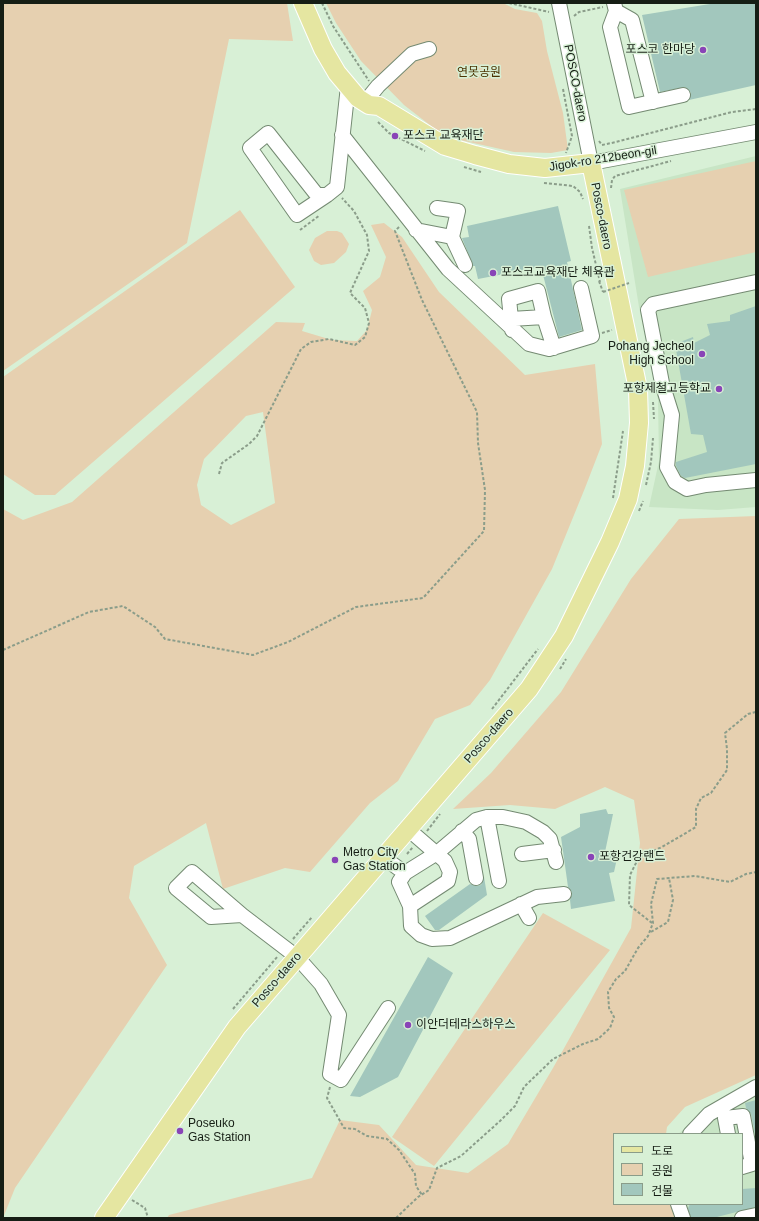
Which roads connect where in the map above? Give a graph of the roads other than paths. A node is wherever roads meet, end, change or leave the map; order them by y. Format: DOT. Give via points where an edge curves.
graph roads {
  1 [pos="303,3"];
  2 [pos="559,3"];
  3 [pos="613,7"];
  4 [pos="632,20"];
  5 [pos="610,27"];
  6 [pos="429,49"];
  7 [pos="348,86"];
  8 [pos="683,95"];
  9 [pos="365,102"];
  10 [pos="653,102"];
  11 [pos="756,132"];
  12 [pos="342,135"];
  13 [pos="590,163"];
  14 [pos="331,193"];
  15 [pos="436,208"];
  16 [pos="416,230"];
  17 [pos="452,237"];
  18 [pos="465,265"];
  19 [pos="756,282"];
  20 [pos="581,288"];
  21 [pos="544,317"];
  22 [pos="511,324"];
  23 [pos="554,348"];
  24 [pos="756,481"];
  25 [pos="487,817"];
  26 [pos="462,831"];
  27 [pos="412,837"];
  28 [pos="437,853"];
  29 [pos="522,854"];
  30 [pos="384,858"];
  31 [pos="406,873"];
  32 [pos="476,878"];
  33 [pos="499,881"];
  34 [pos="564,894"];
  35 [pos="521,904"];
  36 [pos="410,906"];
  37 [pos="242,915"];
  38 [pos="529,918"];
  39 [pos="291,953"];
  40 [pos="388,1008"];
  41 [pos="755,1088"];
  42 [pos="691,1133"];
  43 [pos="728,1133"];
  44 [pos="743,1167"];
  45 [pos="678,1205"];
  46 [pos="756,1215"];
  47 [pos="104,1218"];
  48 [pos="683,1218"];
  49 [pos="742,1218"];
  1 -- 7 [label="main road, Jigok-ro 212beon-gil" via="336,73"];
  2 -- 13 [label="street, POSCO-daero"];
  3 -- 4 [label="street"];
  3 -- 5 [label="street"];
  4 -- 5 [label="street"];
  4 -- 10 [label="street"];
  5 -- 10 [label="street" via="629,107"];
  6 -- 9 [label="street" via="412,54"];
  7 -- 9 [label="main road, Jigok-ro 212beon-gil"];
  7 -- 12 [label="street"];
  8 -- 10 [label="street"];
  9 -- 13 [label="main road, Jigok-ro 212beon-gil" via="379,106 444,146 475,155 537,168"];
  11 -- 13 [label="street, Jigok-ro 212beon-gil"];
  12 -- 14 [label="street" via="338,183"];
  12 -- 16 [label="street"];
  13 -- 27 [label="main road, Posco-daero" via="638,389 637,450 628,499 607,549 564,636 542,671"];
  14 -- 14 [label="street" via="317,195 268,133 250,148 297,215"];
  15 -- 17 [label="street" via="458,211"];
  16 -- 17 [label="street"];
  16 -- 22 [label="street" via="448,269"];
  17 -- 18 [label="street"];
  19 -- 24 [label="street" via="653,304 648,310 665,394 672,415 667,467 675,482 687,490 706,485"];
  20 -- 23 [label="street" via="592,336"];
  21 -- 22 [label="street"];
  21 -- 22 [label="street" via="538,291 509,299"];
  21 -- 23 [label="street"];
  22 -- 23 [label="street" via="529,344"];
  25 -- 26 [label="street" via="476,820"];
  25 -- 29 [label="street" via="503,817 526,822 550,839 555,856"];
  25 -- 33 [label="street"];
  26 -- 28 [label="street"];
  26 -- 32 [label="street" via="469,839"];
  27 -- 28 [label="street"];
  27 -- 30 [label="main road, Posco-daero"];
  28 -- 31 [label="street"];
  28 -- 36 [label="street" via="445,861 450,872 448,881"];
  30 -- 31 [label="street"];
  30 -- 39 [label="main road, Posco-daero"];
  31 -- 36 [label="street" via="399,882"];
  34 -- 35 [label="street" via="537,897"];
  35 -- 36 [label="street" via="450,938 432,939 421,935 411,926"];
  35 -- 38 [label="street"];
  37 -- 39 [label="street"];
  39 -- 40 [label="street" via="321,984 339,1015 330,1074 341,1080"];
  39 -- 47 [label="main road, Posco-daero" via="236,1026"];
  41 -- 42 [label="street" via="709,1114"];
  43 -- 44 [label="street" via="725,1118 743,1116 752,1164"];
  45 -- 48 [label="street"];
  46 -- 49 [label="street"];
}
